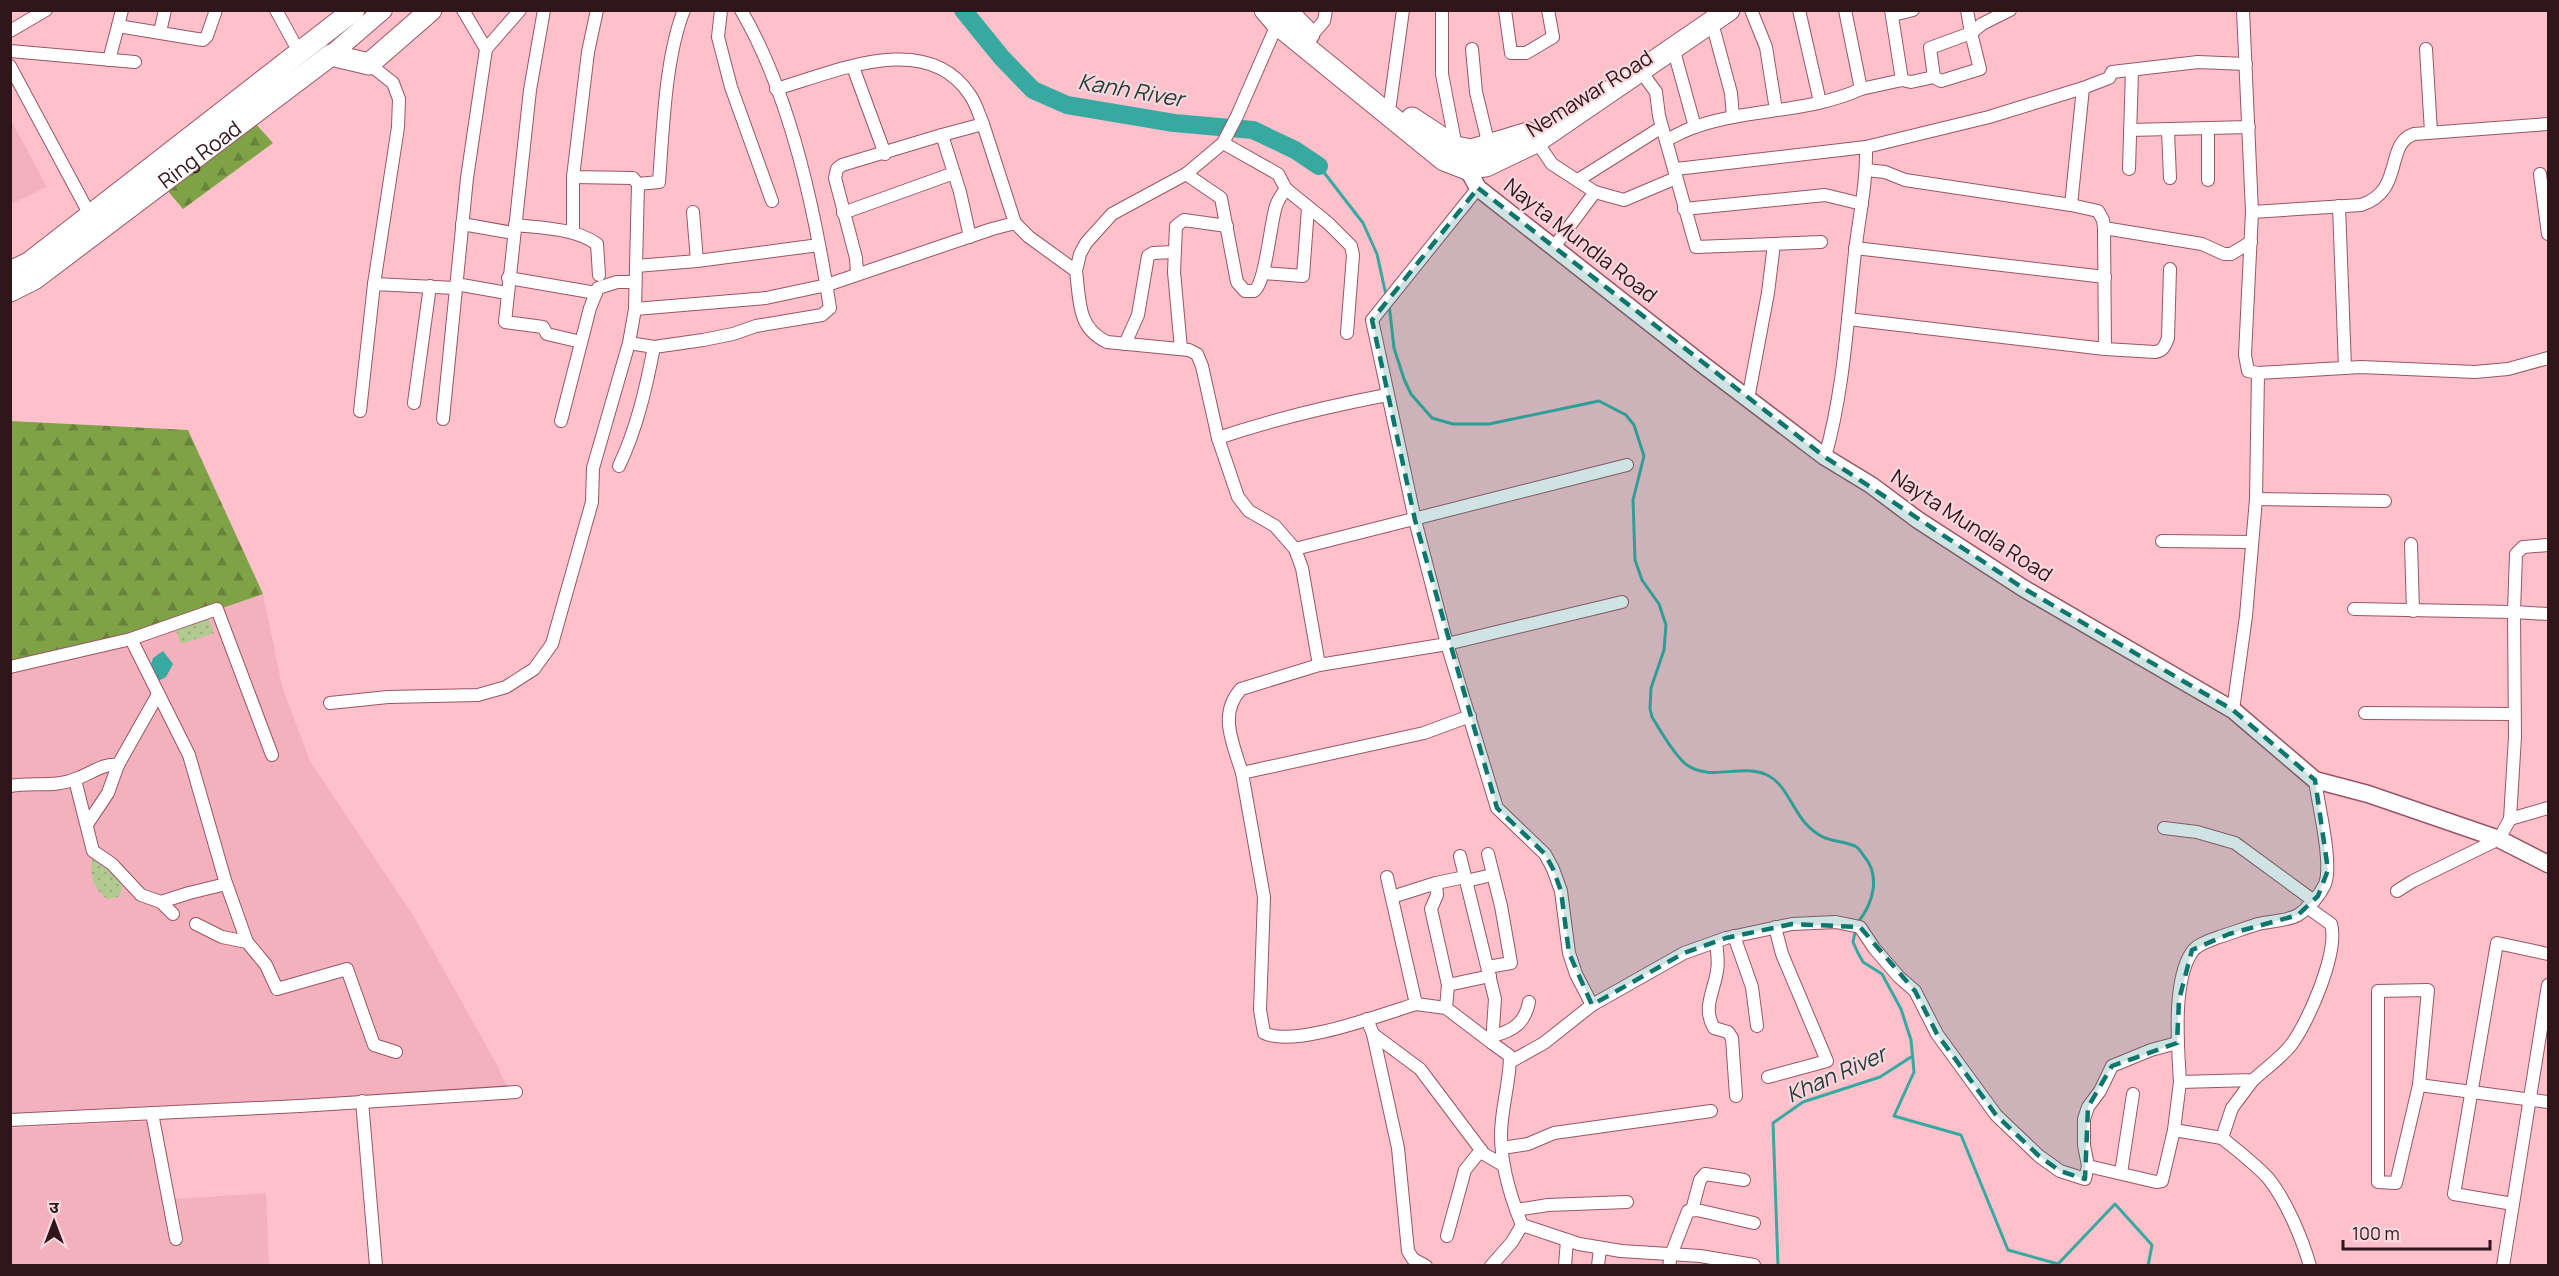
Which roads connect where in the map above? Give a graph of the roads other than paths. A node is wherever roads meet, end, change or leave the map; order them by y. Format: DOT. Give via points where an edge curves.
graph roads {
  1 [pos="46,10"];
  2 [pos="122,10"];
  3 [pos="165,10"];
  4 [pos="216,10"];
  5 [pos="276,10"];
  6 [pos="354,10"];
  7 [pos="383,10"];
  8 [pos="431,10"];
  9 [pos="463,10"];
  10 [pos="520,10"];
  11 [pos="544,10"];
  12 [pos="597,10"];
  13 [pos="684,10"];
  14 [pos="721,10"];
  15 [pos="741,10"];
  16 [pos="1326,10"];
  17 [pos="1403,10"];
  18 [pos="1442,10"];
  19 [pos="1505,10"];
  20 [pos="1548,10"];
  21 [pos="1751,10"];
  22 [pos="1799,10"];
  23 [pos="1845,10"];
  24 [pos="1913,10"];
  25 [pos="1967,10"];
  26 [pos="2010,10"];
  27 [pos="2243,10"];
  28 [pos="1892,13"];
  29 [pos="1278,14"];
  30 [pos="1716,14"];
  31 [pos="118,26"];
  32 [pos="10,31"];
  33 [pos="160,32"];
  34 [pos="1971,33"];
  35 [pos="1311,36"];
  36 [pos="1672,45"];
  37 [pos="1472,48"];
  38 [pos="486,49"];
  39 [pos="2426,49"];
  40 [pos="10,51"];
  41 [pos="299,52"];
  42 [pos="331,55"];
  43 [pos="109,60"];
  44 [pos="135,62"];
  45 [pos="369,64"];
  46 [pos="2246,64"];
  47 [pos="10,66"];
  48 [pos="853,67"];
  49 [pos="1639,67"];
  50 [pos="2132,70"];
  51 [pos="1934,77"];
  52 [pos="10,80"];
  53 [pos="1902,80"];
  54 [pos="2083,88"];
  55 [pos="776,89"];
  56 [pos="1861,89"];
  57 [pos="1820,102"];
  58 [pos="1390,104"];
  59 [pos="1776,110"];
  60 [pos="1733,117"];
  61 [pos="983,124"];
  62 [pos="2548,124"];
  63 [pos="1662,127"];
  64 [pos="1695,127"];
  65 [pos="2249,127"];
  66 [pos="2208,129"];
  67 [pos="2130,130"];
  68 [pos="2168,130"];
  69 [pos="2431,132"];
  70 [pos="942,135"];
  71 [pos="1533,137"];
  72 [pos="1666,140"];
  73 [pos="1223,143"];
  74 [pos="1489,146"];
  75 [pos="1456,147"];
  76 [pos="1866,147"];
  77 [pos="885,154"];
  78 [pos="1467,169"];
  79 [pos="2129,169"];
  80 [pos="1866,170"];
  81 [pos="954,173"];
  82 [pos="1676,173"];
  83 [pos="1186,174"];
  84 [pos="2540,174"];
  85 [pos="573,177"];
  86 [pos="2170,178"];
  87 [pos="1578,180"];
  88 [pos="2208,180"];
  89 [pos="638,184"];
  90 [pos="1478,188"];
  91 [pos="1286,189"];
  92 [pos="1595,192"];
  93 [pos="772,201"];
  94 [pos="1862,204"];
  95 [pos="2071,205"];
  96 [pos="2339,206"];
  97 [pos="1308,208"];
  98 [pos="1684,209"];
  99 [pos="693,212"];
  100 [pos="2252,212"];
  101 [pos="843,213"];
  102 [pos="88,217"];
  103 [pos="462,224"];
  104 [pos="1227,226"];
  105 [pos="1018,227"];
  106 [pos="2104,228"];
  107 [pos="514,229"];
  108 [pos="573,232"];
  109 [pos="2548,234"];
  110 [pos="970,237"];
  111 [pos="1821,242"];
  112 [pos="2251,242"];
  113 [pos="1774,244"];
  114 [pos="819,245"];
  115 [pos="1554,247"];
  116 [pos="1855,248"];
  117 [pos="1174,252"];
  118 [pos="698,261"];
  119 [pos="1078,262"];
  120 [pos="636,266"];
  121 [pos="2170,269"];
  122 [pos="10,272"];
  123 [pos="857,273"];
  124 [pos="1264,273"];
  125 [pos="599,275"];
  126 [pos="2104,277"];
  127 [pos="508,278"];
  128 [pos="635,282"];
  129 [pos="374,284"];
  130 [pos="827,285"];
  131 [pos="430,286"];
  132 [pos="455,286"];
  133 [pos="10,291"];
  134 [pos="507,293"];
  135 [pos="596,293"];
  136 [pos="635,309"];
  137 [pos="1848,319"];
  138 [pos="1347,333"];
  139 [pos="581,342"];
  140 [pos="629,343"];
  141 [pos="1125,344"];
  142 [pos="654,347"];
  143 [pos="1181,349"];
  144 [pos="2105,349"];
  145 [pos="2548,358"];
  146 [pos="2345,368"];
  147 [pos="2258,373"];
  148 [pos="1387,394"];
  149 [pos="1748,399"];
  150 [pos="414,402"];
  151 [pos="360,411"];
  152 [pos="443,419"];
  153 [pos="561,422"];
  154 [pos="1218,438"];
  155 [pos="1825,457"];
  156 [pos="1628,465"];
  157 [pos="619,466"];
  158 [pos="2256,499"];
  159 [pos="2385,501"];
  160 [pos="1415,520"];
  161 [pos="2162,541"];
  162 [pos="2251,542"];
  163 [pos="2411,544"];
  164 [pos="2548,545"];
  165 [pos="1295,549"];
  166 [pos="1622,602"];
  167 [pos="2354,609"];
  168 [pos="2413,611"];
  169 [pos="2514,612"];
  170 [pos="2548,614"];
  171 [pos="131,639"];
  172 [pos="1447,644"];
  173 [pos="1319,665"];
  174 [pos="10,667"];
  175 [pos="157,696"];
  176 [pos="330,703"];
  177 [pos="2233,710"];
  178 [pos="2365,713"];
  179 [pos="2514,714"];
  180 [pos="1470,716"];
  181 [pos="272,755"];
  182 [pos="118,765"];
  183 [pos="1242,772"];
  184 [pos="75,780"];
  185 [pos="2315,780"];
  186 [pos="10,786"];
  187 [pos="2548,808"];
  188 [pos="2510,819"];
  189 [pos="87,823"];
  190 [pos="2164,828"];
  191 [pos="2499,838"];
  192 [pos="1488,854"];
  193 [pos="1460,856"];
  194 [pos="2548,864"];
  195 [pos="1492,875"];
  196 [pos="1387,877"];
  197 [pos="1465,879"];
  198 [pos="1436,883"];
  199 [pos="226,884"];
  200 [pos="2397,891"];
  201 [pos="1392,897"];
  202 [pos="2313,901"];
  203 [pos="161,902"];
  204 [pos="173,914"];
  205 [pos="196,924"];
  206 [pos="1775,927"];
  207 [pos="1734,936"];
  208 [pos="247,942"];
  209 [pos="1716,942"];
  210 [pos="2548,954"];
  211 [pos="1489,971"];
  212 [pos="1448,985"];
  213 [pos="2548,985"];
  214 [pos="1529,1002"];
  215 [pos="1416,1004"];
  216 [pos="1592,1005"];
  217 [pos="1446,1008"];
  218 [pos="1367,1019"];
  219 [pos="1757,1026"];
  220 [pos="1373,1034"];
  221 [pos="1492,1039"];
  222 [pos="2177,1043"];
  223 [pos="396,1052"];
  224 [pos="1510,1062"];
  225 [pos="1768,1077"];
  226 [pos="2253,1080"];
  227 [pos="2180,1082"];
  228 [pos="2419,1085"];
  229 [pos="516,1092"];
  230 [pos="2472,1092"];
  231 [pos="2133,1094"];
  232 [pos="1736,1096"];
  233 [pos="2528,1100"];
  234 [pos="362,1101"];
  235 [pos="2548,1102"];
  236 [pos="1711,1111"];
  237 [pos="152,1113"];
  238 [pos="10,1120"];
  239 [pos="2174,1130"];
  240 [pos="2222,1138"];
  241 [pos="1502,1148"];
  242 [pos="1481,1150"];
  243 [pos="1503,1165"];
  244 [pos="2088,1166"];
  245 [pos="2121,1173"];
  246 [pos="1744,1180"];
  247 [pos="1628,1202"];
  248 [pos="2513,1204"];
  249 [pos="1516,1210"];
  250 [pos="1692,1210"];
  251 [pos="1754,1223"];
  252 [pos="1522,1225"];
  253 [pos="1447,1236"];
  254 [pos="176,1239"];
  255 [pos="1567,1240"];
  256 [pos="1600,1248"];
  257 [pos="1634,1252"];
  258 [pos="1670,1260"];
  259 [pos="1709,1261"];
  260 [pos="1751,1265"];
  261 [pos="376,1266"];
  262 [pos="1426,1266"];
  263 [pos="1491,1266"];
  264 [pos="1565,1266"];
  265 [pos="1598,1266"];
  266 [pos="1633,1266"];
  267 [pos="2310,1266"];
  268 [pos="2503,1266"];
  1 -- 32 [label="street"];
  2 -- 31 [label="street"];
  3 -- 33 [label="street"];
  4 -- 33 [label="street" via="203,40"];
  5 -- 41 [label="street"];
  6 -- 41 [label="highway, Ring Road"];
  7 -- 42 [label="main road, Ring Road"];
  8 -- 45 [label="highway"];
  9 -- 38 [label="street"];
  10 -- 38 [label="street"];
  11 -- 107 [label="street" via="530,90"];
  12 -- 85 [label="street"];
  13 -- 89 [label="street" via="665,101 659,182"];
  14 -- 93 [label="street" via="718,37 731,87"];
  15 -- 55 [label="street" via="756,35"];
  16 -- 35 [label="street" via="1324,21"];
  17 -- 58 [label="street"];
  18 -- 75 [label="street" via="1442,74"];
  19 -- 20 [label="street" via="1511,53 1526,53 1553,37"];
  21 -- 59 [label="street" via="1766,46"];
  22 -- 57 [label="street"];
  23 -- 56 [label="street"];
  24 -- 28 [label="street"];
  25 -- 34 [label="street"];
  26 -- 34 [label="street"];
  27 -- 46 [label="street"];
  28 -- 53 [label="street"];
  29 -- 35 [label="highway"];
  29 -- 73 [label="street"];
  29 -- 78 [label="highway" via="1444,160"];
  30 -- 36 [label="highway, Nemawar Road"];
  30 -- 60 [label="street"];
  31 -- 33 [label="street"];
  31 -- 43 [label="street"];
  34 -- 51 [label="street" via="1930,48"];
  34 -- 51 [label="street" via="1980,69 1941,81"];
  35 -- 58 [label="highway"];
  36 -- 49 [label="highway, Nemawar Road"];
  36 -- 64 [label="street"];
  37 -- 74 [label="street" via="1476,92"];
  38 -- 103 [label="street"];
  39 -- 69 [label="street"];
  40 -- 43 [label="street"];
  41 -- 102 [label="highway, Ring Road"];
  42 -- 45 [label="highway"];
  42 -- 133 [label="highway, Ring Road" via="34,279"];
  43 -- 44 [label="street"];
  45 -- 129 [label="street" via="393,83 399,99"];
  46 -- 50 [label="street" via="2198,62"];
  46 -- 65 [label="street"];
  47 -- 102 [label="street"];
  48 -- 55 [label="street"];
  48 -- 61 [label="street" via="891,59 932,64 960,81"];
  48 -- 77 [label="street"];
  49 -- 63 [label="street" via="1656,92"];
  49 -- 71 [label="highway, Nemawar Road"];
  50 -- 54 [label="street" via="2112,72 2109,78"];
  50 -- 67 [label="street"];
  51 -- 53 [label="street"];
  52 -- 102 [label="street"];
  53 -- 56 [label="street"];
  54 -- 76 [label="street" via="1989,117"];
  54 -- 95 [label="street"];
  55 -- 114 [label="street" via="808,184"];
  56 -- 57 [label="street"];
  57 -- 59 [label="street"];
  58 -- 75 [label="highway"];
  59 -- 60 [label="street"];
  60 -- 64 [label="street"];
  61 -- 70 [label="street"];
  61 -- 105 [label="street"];
  62 -- 69 [label="street"];
  63 -- 72 [label="street"];
  63 -- 87 [label="street"];
  64 -- 72 [label="street"];
  65 -- 66 [label="street"];
  65 -- 100 [label="street"];
  66 -- 68 [label="street"];
  66 -- 88 [label="street"];
  67 -- 68 [label="street"];
  67 -- 79 [label="street"];
  68 -- 86 [label="street"];
  69 -- 96 [label="street" via="2405,138 2382,194 2361,205"];
  70 -- 77 [label="street"];
  70 -- 81 [label="street"];
  71 -- 74 [label="highway, Nemawar Road"];
  71 -- 78 [label="highway, Nemawar Road" via="1486,166"];
  71 -- 87 [label="street" via="1552,164"];
  72 -- 82 [label="street"];
  73 -- 83 [label="street"];
  73 -- 91 [label="street" via="1278,174"];
  74 -- 75 [label="highway, Nemawar Road" via="1471,150"];
  75 -- 78 [label="main road, Nayta Mundla Road"];
  76 -- 80 [label="street"];
  76 -- 82 [label="street"];
  77 -- 101 [label="street" via="837,169 835,178"];
  78 -- 90 [label="main road, Nayta Mundla Road"];
  80 -- 94 [label="street"];
  80 -- 95 [label="street" via="1886,172 1905,180"];
  81 -- 101 [label="street"];
  81 -- 110 [label="street"];
  82 -- 92 [label="street" via="1624,200"];
  82 -- 98 [label="street"];
  83 -- 104 [label="street" via="1221,198"];
  83 -- 119 [label="street" via="1112,214 1086,243"];
  84 -- 109 [label="street"];
  85 -- 89 [label="street" via="633,178"];
  85 -- 108 [label="street"];
  87 -- 92 [label="street"];
  89 -- 120 [label="street"];
  90 -- 115 [label="main road, Nayta Mundla Road"];
  90 -- 148 [label="street" via="1372,320"];
  91 -- 97 [label="street"];
  91 -- 124 [label="street" via="1277,204 1267,241"];
  92 -- 115 [label="street"];
  94 -- 98 [label="street" via="1826,195"];
  94 -- 116 [label="street"];
  95 -- 106 [label="street" via="2098,211"];
  96 -- 100 [label="street"];
  96 -- 146 [label="street"];
  97 -- 124 [label="street" via="1303,276"];
  97 -- 138 [label="street" via="1351,246"];
  98 -- 113 [label="street" via="1696,247"];
  99 -- 118 [label="street"];
  100 -- 112 [label="street"];
  101 -- 123 [label="street"];
  102 -- 122 [label="highway, Ring Road" via="29,263"];
  103 -- 107 [label="street"];
  103 -- 132 [label="street"];
  104 -- 117 [label="street" via="1179,222"];
  104 -- 124 [label="street" via="1240,288 1257,290"];
  105 -- 110 [label="street"];
  105 -- 119 [label="street"];
  106 -- 112 [label="street" via="2202,244 2224,254"];
  106 -- 126 [label="street"];
  107 -- 108 [label="street"];
  107 -- 127 [label="street"];
  108 -- 125 [label="street" via="597,244"];
  110 -- 123 [label="street"];
  111 -- 113 [label="street"];
  112 -- 147 [label="street" via="2246,356 2248,371"];
  113 -- 149 [label="street"];
  114 -- 118 [label="street"];
  114 -- 130 [label="street"];
  115 -- 149 [label="main road, Nayta Mundla Road"];
  116 -- 126 [label="street"];
  116 -- 137 [label="street"];
  117 -- 141 [label="street" via="1148,256 1138,315"];
  117 -- 143 [label="street"];
  118 -- 120 [label="street"];
  119 -- 141 [label="street" via="1085,325 1107,342"];
  120 -- 128 [label="street"];
  121 -- 144 [label="street" via="2168,338 2161,351"];
  123 -- 130 [label="street"];
  126 -- 144 [label="street"];
  127 -- 134 [label="street"];
  127 -- 135 [label="street"];
  128 -- 135 [label="street" via="617,282 598,288"];
  128 -- 136 [label="street"];
  129 -- 131 [label="street"];
  129 -- 151 [label="street"];
  130 -- 136 [label="street" via="766,298"];
  130 -- 142 [label="street" via="830,308 822,315"];
  131 -- 132 [label="street"];
  131 -- 150 [label="street"];
  132 -- 134 [label="street"];
  132 -- 152 [label="street"];
  134 -- 139 [label="street" via="505,322 543,327 547,334"];
  135 -- 139 [label="street"];
  136 -- 140 [label="street"];
  137 -- 144 [label="street"];
  137 -- 155 [label="street" via="1842,389"];
  139 -- 153 [label="street"];
  140 -- 142 [label="street"];
  140 -- 176 [label="street" via="593,468 592,502 552,644 534,669 506,687 478,695"];
  141 -- 143 [label="street"];
  142 -- 157 [label="street" via="632,438"];
  143 -- 154 [label="street" via="1197,354 1202,366"];
  145 -- 146 [label="street" via="2508,369 2475,372"];
  146 -- 147 [label="street"];
  147 -- 158 [label="street"];
  148 -- 154 [label="street" via="1267,421"];
  148 -- 160 [label="street"];
  149 -- 155 [label="main road, Nayta Mundla Road"];
  154 -- 165 [label="street" via="1238,497 1248,511 1275,526"];
  155 -- 177 [label="main road, Nayta Mundla Road" via="2023,588"];
  156 -- 160 [label="street"];
  158 -- 159 [label="street"];
  158 -- 162 [label="street"];
  160 -- 165 [label="street"];
  160 -- 172 [label="street"];
  161 -- 162 [label="street"];
  162 -- 177 [label="street"];
  163 -- 168 [label="street"];
  164 -- 169 [label="street" via="2523,547 2516,554"];
  165 -- 173 [label="street" via="1302,568"];
  166 -- 172 [label="street"];
  167 -- 168 [label="street"];
  168 -- 169 [label="street"];
  169 -- 170 [label="street"];
  169 -- 179 [label="street"];
  171 -- 174 [label="street"];
  171 -- 175 [label="street"];
  171 -- 181 [label="street" via="217,609"];
  172 -- 173 [label="street"];
  172 -- 180 [label="street"];
  173 -- 183 [label="street" via="1241,689 1233,698 1228,726"];
  175 -- 182 [label="street"];
  175 -- 199 [label="street" via="189,754"];
  177 -- 185 [label="main road, Nayta Mundla Road"];
  178 -- 179 [label="street"];
  179 -- 188 [label="street"];
  180 -- 183 [label="street" via="1424,733"];
  180 -- 216 [label="street" via="1497,808 1545,854 1553,869 1561,891 1569,952"];
  182 -- 184 [label="street" via="108,764"];
  182 -- 189 [label="street" via="108,793"];
  183 -- 218 [label="street" via="1264,897 1260,1010 1264,1033 1273,1037 1317,1033"];
  184 -- 186 [label="street" via="47,786"];
  184 -- 189 [label="street"];
  185 -- 191 [label="main road, Nayta Mundla Road"];
  185 -- 202 [label="street" via="2327,862 2325,883"];
  187 -- 188 [label="street"];
  188 -- 191 [label="street"];
  189 -- 203 [label="street" via="93,851 112,864 141,895"];
  190 -- 202 [label="street" via="2198,832 2235,843"];
  191 -- 194 [label="main road, Nayta Mundla Road"];
  191 -- 200 [label="street"];
  192 -- 195 [label="street"];
  193 -- 197 [label="street"];
  195 -- 197 [label="street"];
  195 -- 211 [label="street" via="1511,963"];
  196 -- 201 [label="street"];
  197 -- 198 [label="street"];
  197 -- 211 [label="street"];
  198 -- 201 [label="street"];
  198 -- 212 [label="street" via="1437,895 1431,909"];
  199 -- 203 [label="street"];
  199 -- 208 [label="street"];
  201 -- 215 [label="street"];
  202 -- 222 [label="street" via="2298,915 2222,936 2192,950 2179,1000"];
  202 -- 226 [label="street" via="2331,924 2333,940 2325,968 2304,1025 2290,1047"];
  203 -- 204 [label="street"];
  205 -- 208 [label="street" via="222,938"];
  206 -- 207 [label="street"];
  206 -- 225 [label="street" via="1786,964 1827,1061"];
  206 -- 244 [label="street" via="1836,922 1856,927 1916,991 1937,1034 1996,1115 2060,1171 2085,1179"];
  207 -- 209 [label="street"];
  207 -- 219 [label="street" via="1752,987"];
  208 -- 223 [label="street" via="266,965 277,989 348,969 374,1045"];
  209 -- 216 [label="street" via="1684,953"];
  209 -- 232 [label="street" via="1717,972 1708,1009 1714,1028 1728,1032 1732,1038"];
  210 -- 230 [label="street" via="2497,943"];
  211 -- 212 [label="street"];
  211 -- 221 [label="street" via="1495,999"];
  212 -- 217 [label="street"];
  213 -- 233 [label="street"];
  214 -- 221 [label="street" via="1519,1025"];
  215 -- 217 [label="street"];
  215 -- 218 [label="street"];
  216 -- 224 [label="street" via="1544,1043"];
  217 -- 221 [label="street"];
  218 -- 220 [label="street"];
  220 -- 242 [label="street" via="1419,1070"];
  220 -- 262 [label="street" via="1398,1148 1408,1251"];
  221 -- 224 [label="street" via="1510,1056"];
  222 -- 227 [label="street"];
  222 -- 244 [label="street" via="2112,1066 2084,1119"];
  224 -- 241 [label="street"];
  226 -- 227 [label="street"];
  226 -- 240 [label="street" via="2232,1108"];
  227 -- 239 [label="street"];
  228 -- 228 [label="street" via="2428,990 2378,991 2378,1182 2396,1183"];
  228 -- 230 [label="street"];
  229 -- 234 [label="street"];
  230 -- 233 [label="street"];
  230 -- 248 [label="street" via="2454,1194"];
  231 -- 245 [label="street"];
  233 -- 235 [label="street"];
  233 -- 248 [label="street"];
  234 -- 237 [label="street"];
  234 -- 261 [label="street"];
  236 -- 241 [label="street" via="1554,1133 1528,1144"];
  237 -- 238 [label="street"];
  237 -- 254 [label="street"];
  239 -- 240 [label="street"];
  239 -- 245 [label="street" via="2162,1181"];
  240 -- 267 [label="street" via="2269,1180 2301,1236"];
  241 -- 243 [label="street"];
  242 -- 243 [label="street"];
  242 -- 253 [label="street" via="1465,1170"];
  243 -- 249 [label="street"];
  244 -- 245 [label="street"];
  246 -- 250 [label="street" via="1705,1174"];
  247 -- 249 [label="street"];
  248 -- 268 [label="street"];
  249 -- 252 [label="street"];
  250 -- 251 [label="street"];
  250 -- 258 [label="street" via="1685,1216"];
  252 -- 255 [label="street"];
  252 -- 263 [label="street"];
  255 -- 256 [label="street"];
  255 -- 264 [label="street"];
  256 -- 257 [label="street"];
  256 -- 265 [label="street"];
  257 -- 258 [label="street"];
  257 -- 266 [label="street"];
  258 -- 259 [label="street"];
  259 -- 260 [label="street"];
}
